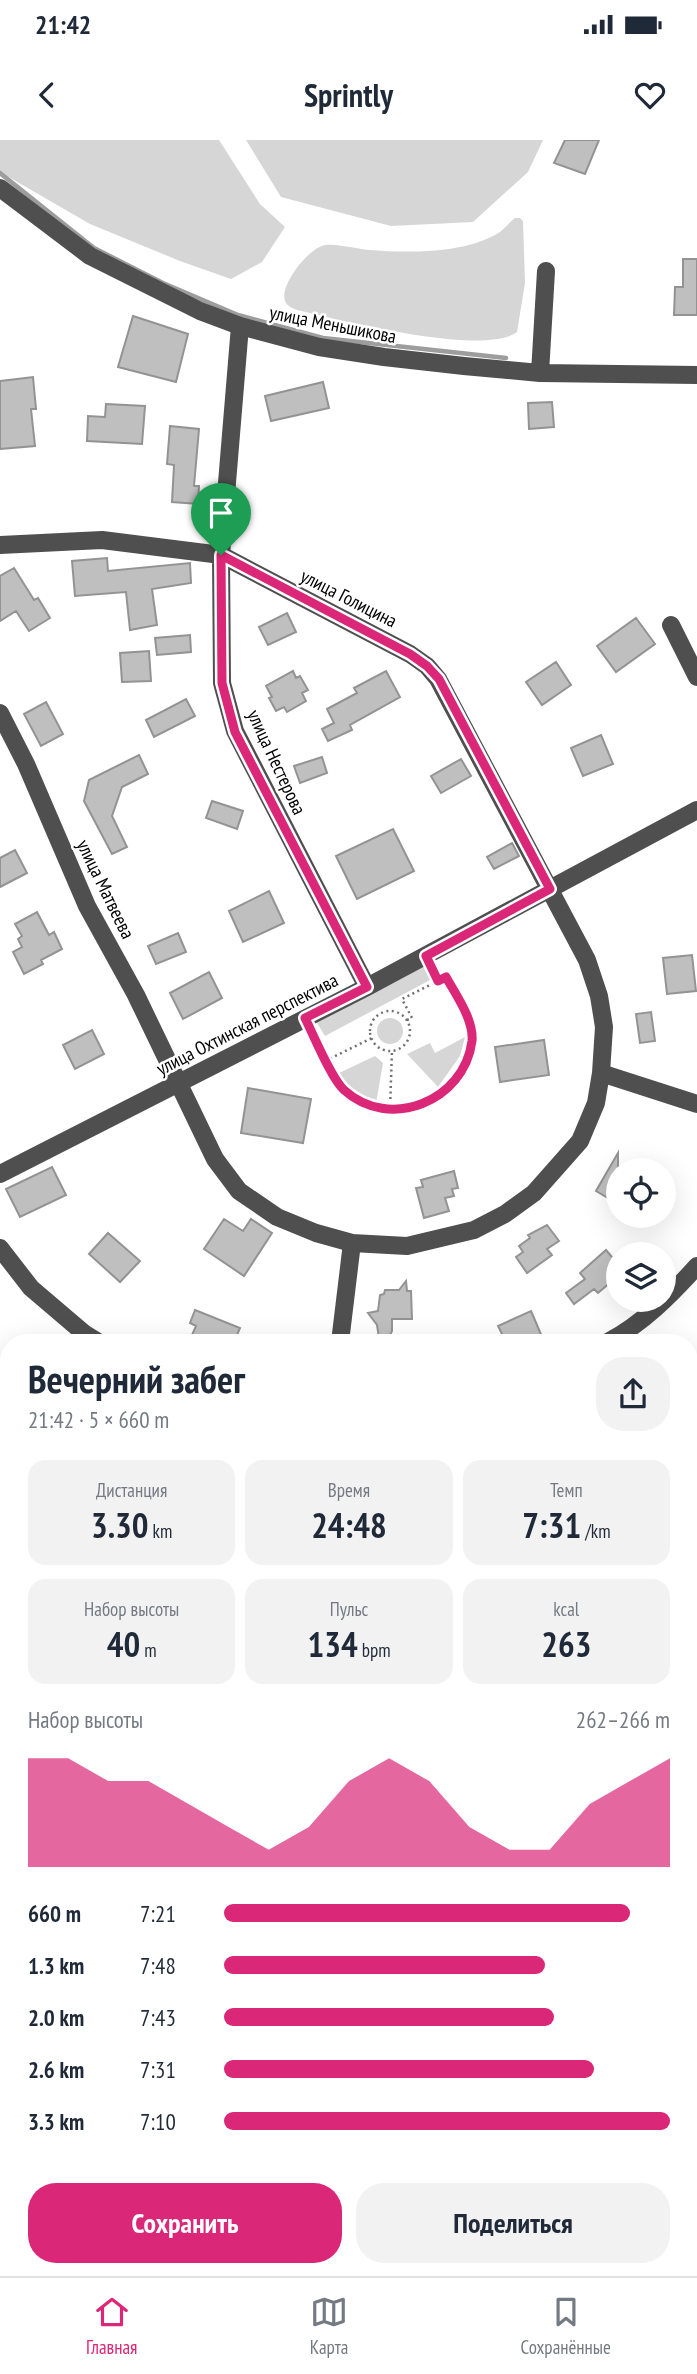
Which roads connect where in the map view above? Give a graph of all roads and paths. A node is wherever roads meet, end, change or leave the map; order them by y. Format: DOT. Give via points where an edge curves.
graph roads {
  1 [pos="0,188"];
  2 [pos="545,271"];
  3 [pos="240,326"];
  4 [pos="540,373"];
  5 [pos="697,375"];
  6 [pos="0,545"];
  7 [pos="221,555"];
  8 [pos="671,625"];
  9 [pos="697,677"];
  10 [pos="0,712"];
  11 [pos="697,810"];
  12 [pos="550,889"];
  13 [pos="426,956"];
  14 [pos="438,981"];
  15 [pos="367,987"];
  16 [pos="305,1018"];
  17 [pos="407,1020"];
  18 [pos="372,1038"];
  19 [pos="392,1051"];
  20 [pos="327,1060"];
  21 [pos="601,1073"];
  22 [pos="179,1082"];
  23 [pos="697,1104"];
  24 [pos="390,1111"];
  25 [pos="0,1174"];
  26 [pos="352,1243"];
  27 [pos="0,1248"];
  28 [pos="697,1266"];
  29 [pos="88,1334"];
  30 [pos="341,1334"];
  31 [pos="623,1334"];
  1 -- 3 [label="street, улица Меньшикова" via="90,256"];
  2 -- 4 [label="street"];
  3 -- 4 [label="street, улица Меньшикова" via="384,358"];
  3 -- 7 [label="street, улица Нестерова"];
  4 -- 5 [label="street, улица Меньшикова"];
  6 -- 7 [label="street, улица Голицина" via="102,540"];
  7 -- 12 [label="street, улица Голицина" via="427,666 439,679"];
  7 -- 15 [label="street, улица Нестерова" via="222,683 235,732"];
  8 -- 9 [label="street"];
  10 -- 22 [label="street, улица Матвеева" via="87,906"];
  11 -- 12 [label="street, улица Охтинская перспектива"];
  12 -- 13 [label="street, улица Охтинская перспектива"];
  12 -- 21 [label="street, улица Голицина" via="600,996 604,1027"];
  13 -- 14 [label="path"];
  13 -- 15 [label="street, улица Охтинская перспектива"];
  14 -- 17 [label="path" via="402,999 412,1018"];
  14 -- 24 [label="path" via="446,977 469,1022 472,1040 466,1062 448,1087 423,1104"];
  15 -- 16 [label="street, улица Охтинская перспектива"];
  16 -- 20 [label="path"];
  16 -- 22 [label="street, улица Охтинская перспектива"];
  17 -- 18 [label="path" via="385,1011 377,1015 370,1030"];
  17 -- 19 [label="path" via="410,1036"];
  18 -- 19 [label="path"];
  18 -- 20 [label="path"];
  19 -- 24 [label="path"];
  20 -- 24 [label="path" via="341,1087 362,1104"];
  21 -- 23 [label="street"];
  21 -- 26 [label="street, улица Голицина" via="596,1103 580,1141 534,1193 505,1214 474,1230 407,1246"];
  22 -- 25 [label="street, улица Охтинская перспектива"];
  22 -- 26 [label="street, улица Матвеева" via="215,1158 240,1192 278,1217"];
  26 -- 30 [label="street"];
  27 -- 29 [label="street" via="31,1288"];
  28 -- 31 [label="street" via="669,1298"];
}
